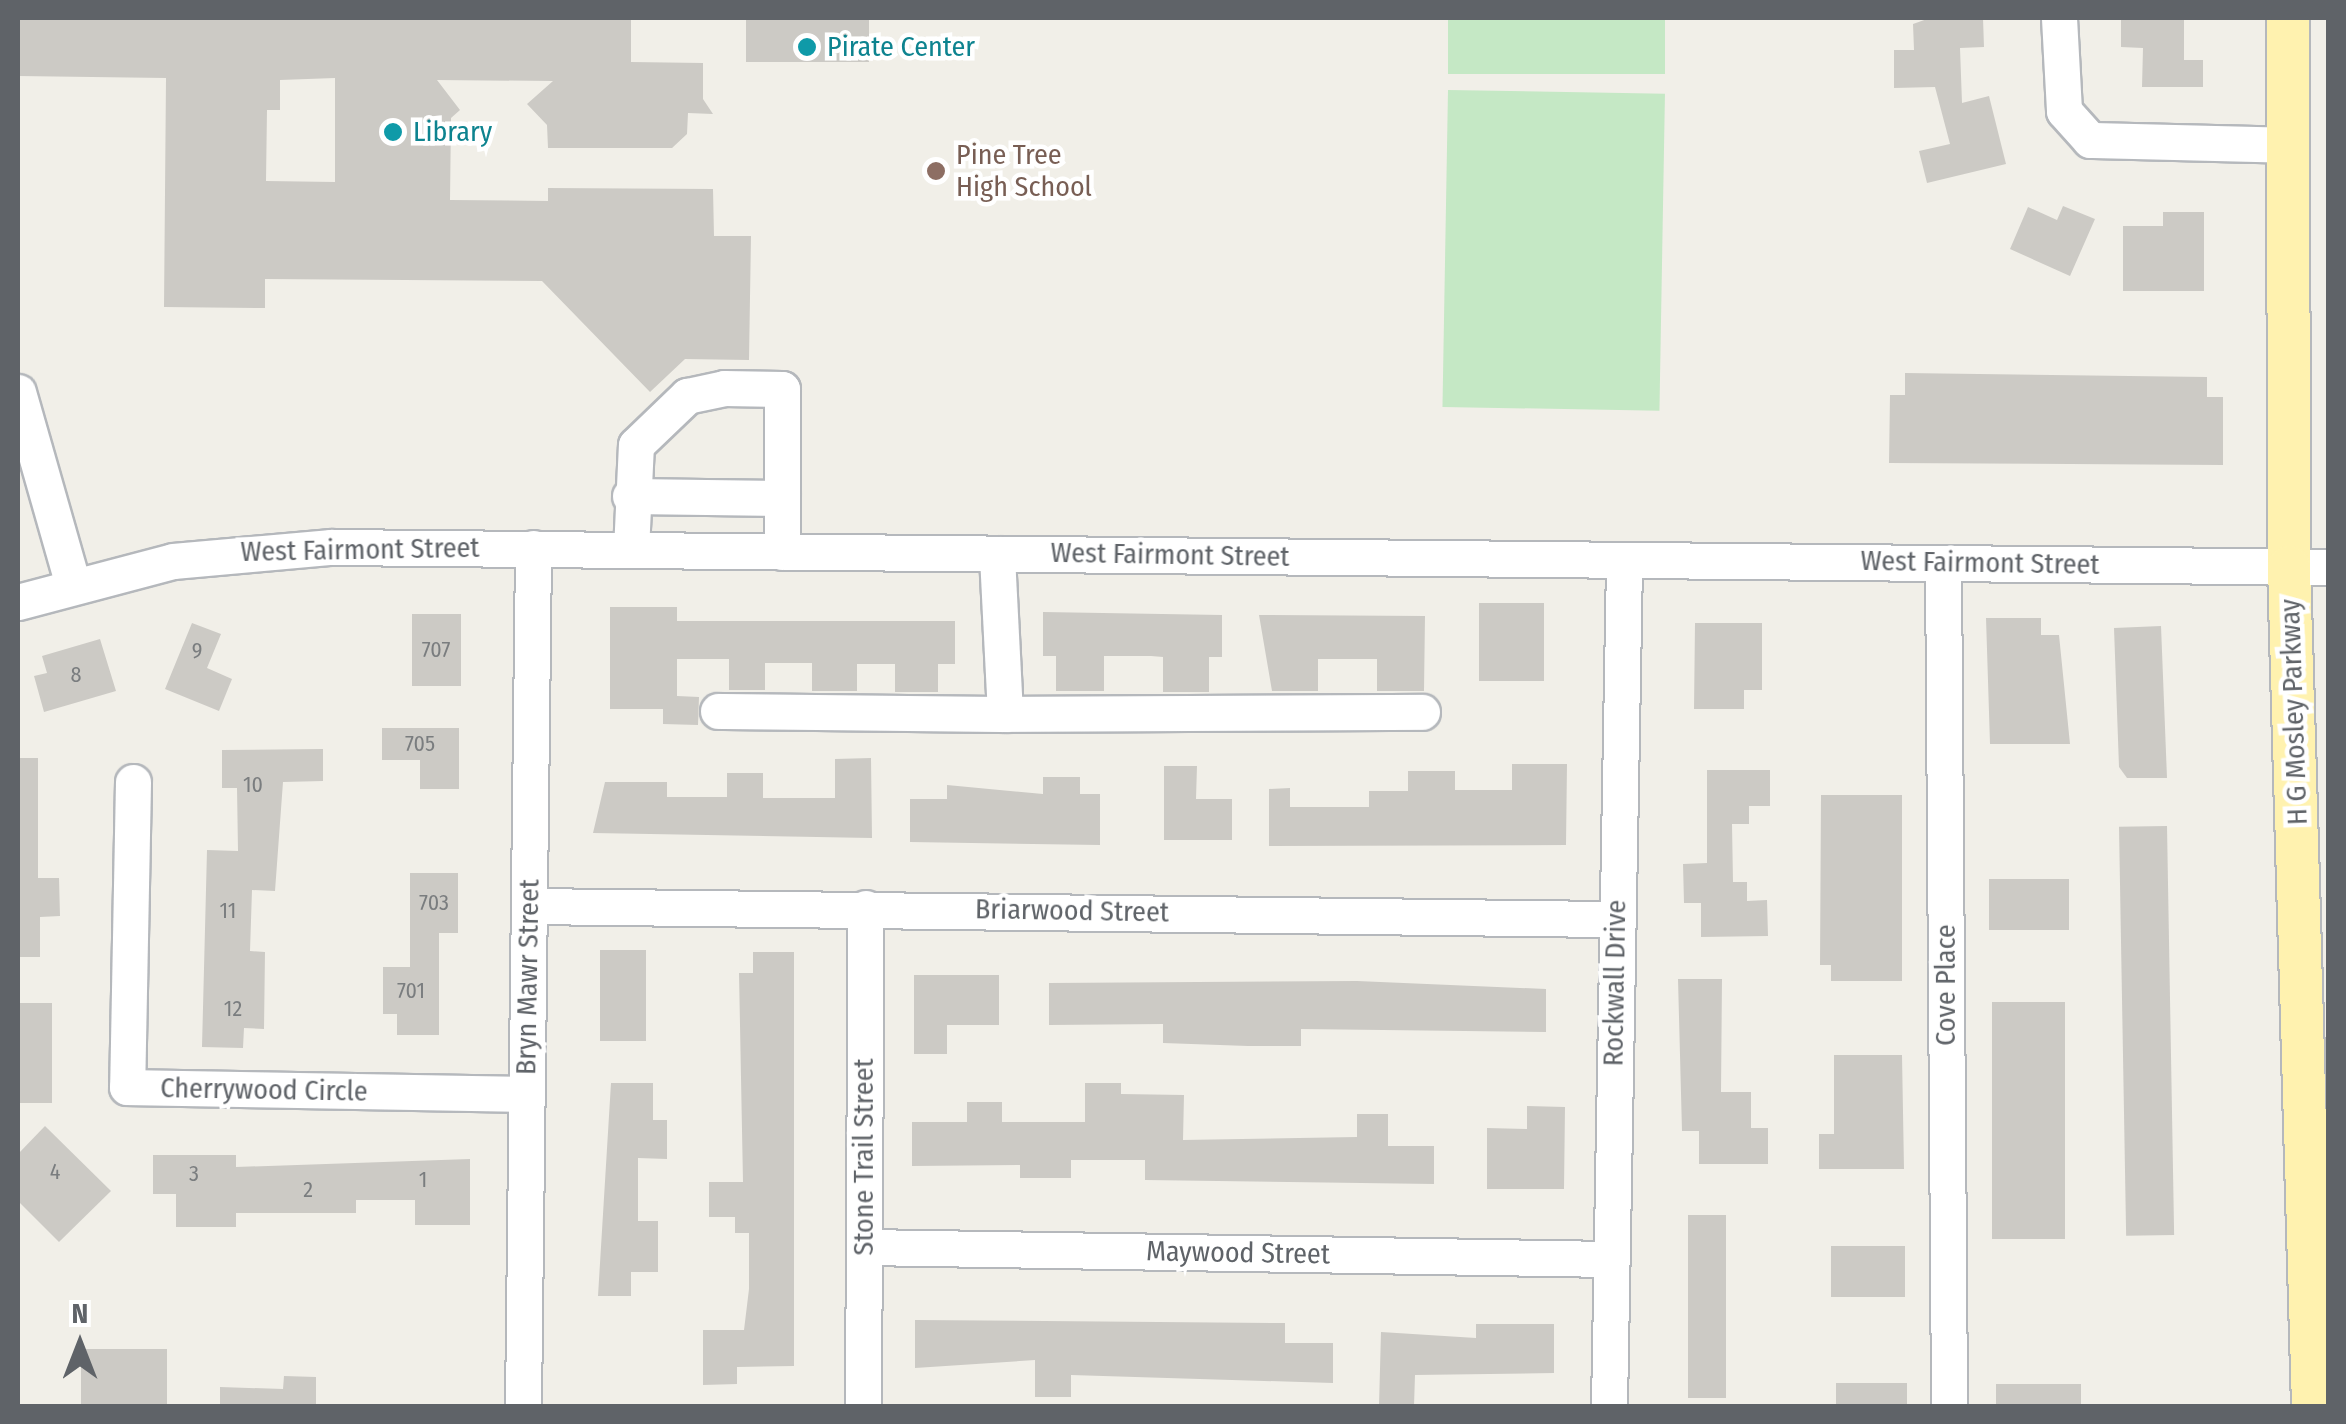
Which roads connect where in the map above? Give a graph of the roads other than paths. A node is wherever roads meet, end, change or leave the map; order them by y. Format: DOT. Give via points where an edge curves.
graph roads {
  1 [pos="2059,18"];
  2 [pos="2288,18"];
  3 [pos="2289,145"];
  4 [pos="18,392"];
  5 [pos="630,496"];
  6 [pos="782,498"];
  7 [pos="533,548"];
  8 [pos="631,550"];
  9 [pos="782,552"];
  10 [pos="996,554"];
  11 [pos="1624,560"];
  12 [pos="1943,563"];
  13 [pos="2309,567"];
  14 [pos="74,585"];
  15 [pos="18,602"];
  16 [pos="718,712"];
  17 [pos="1422,712"];
  18 [pos="1005,714"];
  19 [pos="133,782"];
  20 [pos="528,906"];
  21 [pos="866,908"];
  22 [pos="1616,919"];
  23 [pos="526,1094"];
  24 [pos="864,1247"];
  25 [pos="1611,1259"];
  26 [pos="524,1406"];
  27 [pos="863,1406"];
  28 [pos="1609,1406"];
  29 [pos="1949,1406"];
  30 [pos="2313,1406"];
  1 -- 3 [label="street" via="2064,112 2090,140"];
  2 -- 3 [label="main road, H G Mosley Parkway"];
  3 -- 13 [label="main road, H G Mosley Parkway"];
  4 -- 14 [label="street"];
  5 -- 6 [label="street"];
  5 -- 6 [label="street" via="636,445 678,402 713,388 782,389"];
  5 -- 8 [label="street"];
  6 -- 9 [label="street"];
  7 -- 8 [label="street, West Fairmont Street"];
  7 -- 14 [label="street, West Fairmont Street" via="257,550"];
  7 -- 20 [label="street, Bryn Mawr Street"];
  8 -- 9 [label="street, West Fairmont Street"];
  9 -- 10 [label="street, West Fairmont Street"];
  10 -- 11 [label="street, West Fairmont Street"];
  10 -- 18 [label="street"];
  11 -- 12 [label="street, West Fairmont Street"];
  11 -- 22 [label="street, Rockwall Drive"];
  12 -- 13 [label="street, West Fairmont Street"];
  12 -- 29 [label="street, Cove Place"];
  13 -- 30 [label="main road, H G Mosley Parkway"];
  14 -- 15 [label="street, West Fairmont Street"];
  16 -- 18 [label="street"];
  17 -- 18 [label="street"];
  19 -- 23 [label="street, Cherrywood Circle" via="127,1088"];
  20 -- 21 [label="street, Briarwood Street"];
  20 -- 23 [label="street, Bryn Mawr Street"];
  21 -- 22 [label="street, Briarwood Street"];
  21 -- 24 [label="street, Stone Trail Street"];
  22 -- 25 [label="street, Rockwall Drive"];
  23 -- 26 [label="street, Bryn Mawr Street"];
  24 -- 25 [label="street, Maywood Street"];
  24 -- 27 [label="street, Stone Trail Street"];
  25 -- 28 [label="street, Rockwall Drive"];
}
